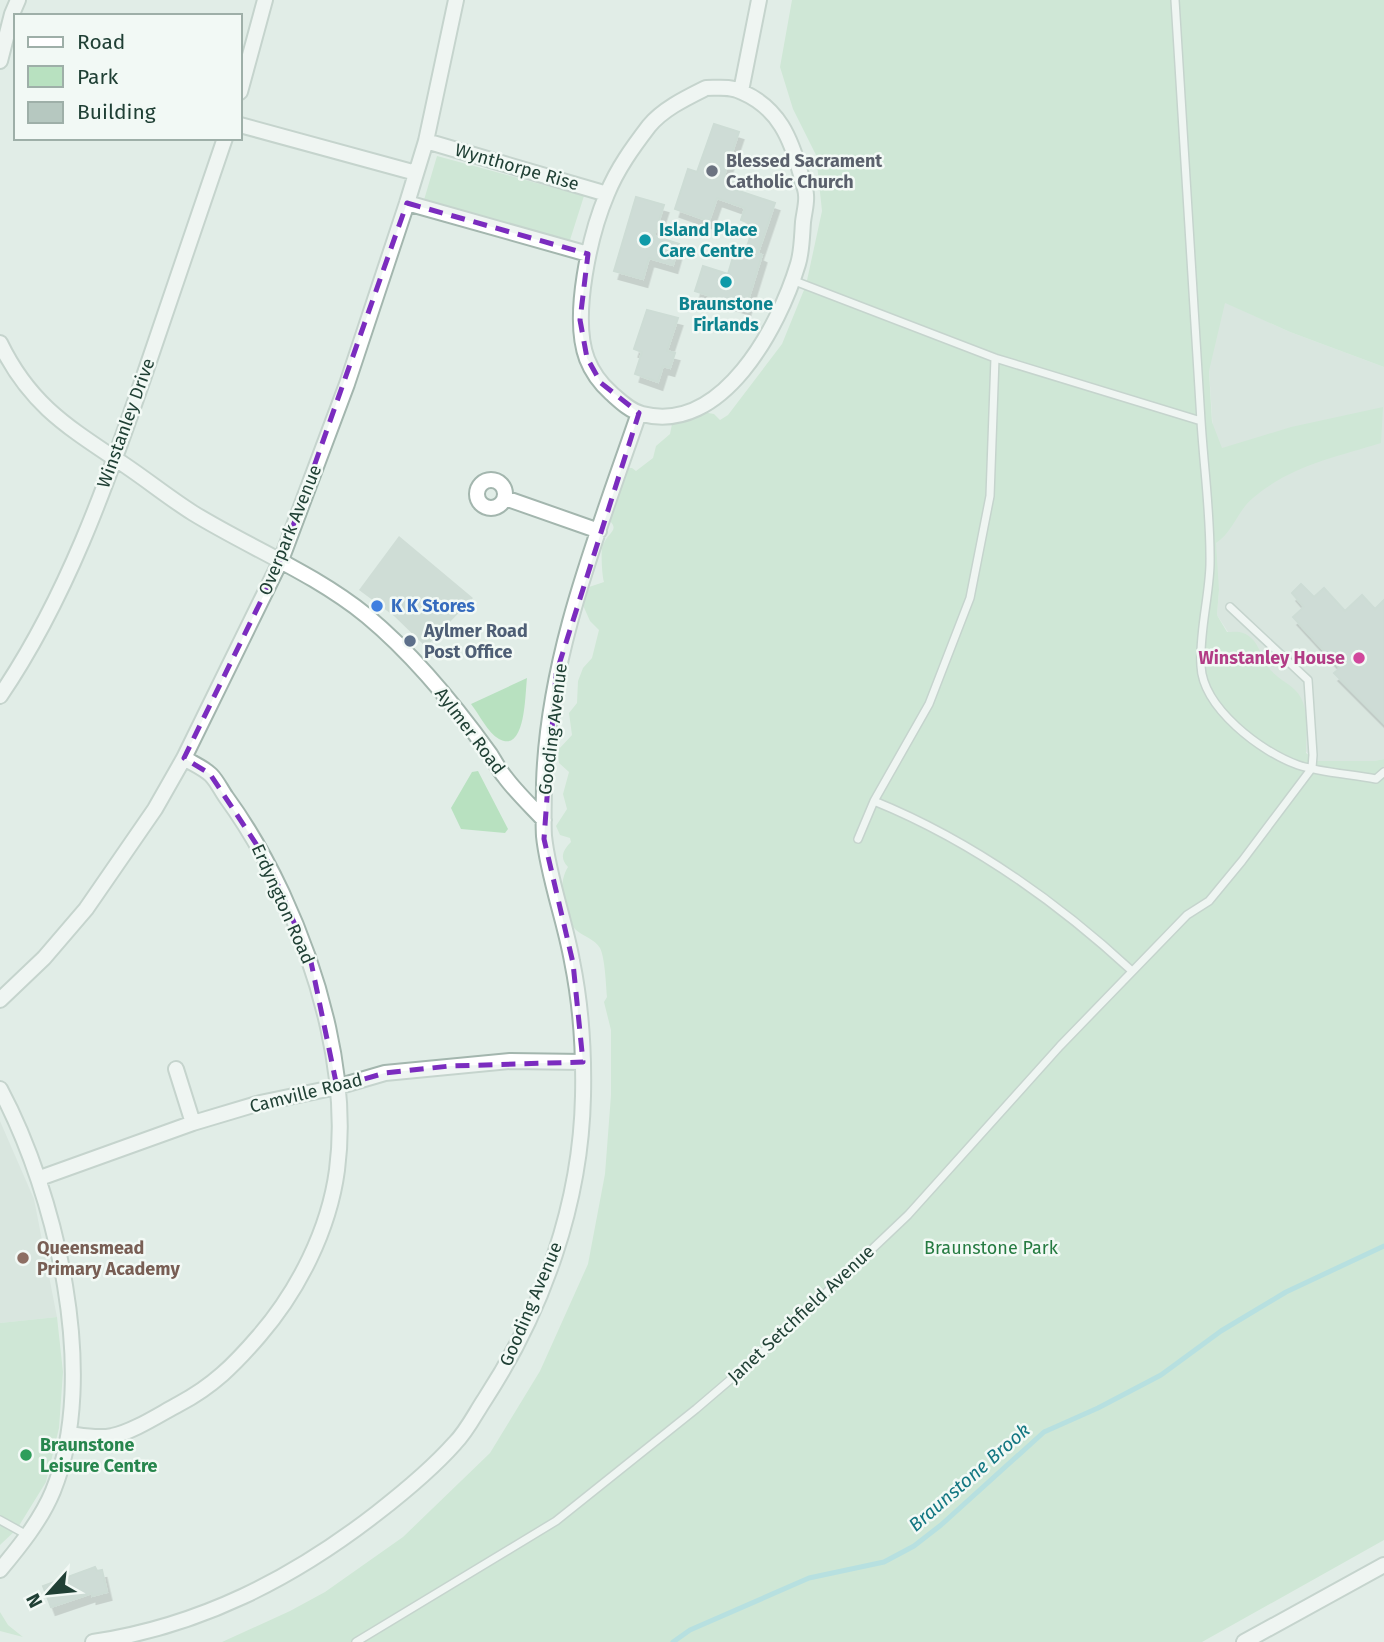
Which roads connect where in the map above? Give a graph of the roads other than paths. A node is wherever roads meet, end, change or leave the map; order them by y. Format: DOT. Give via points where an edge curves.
graph roads {
  1 [pos="18,0"];
  2 [pos="265,0"];
  3 [pos="456,0"];
  4 [pos="759,0"];
  5 [pos="1175,0"];
  6 [pos="0,61"];
  7 [pos="242,85"];
  8 [pos="741,91"];
  9 [pos="242,126"];
  10 [pos="225,140"];
  11 [pos="426,141"];
  12 [pos="416,173"];
  13 [pos="607,194"];
  14 [pos="407,203"];
  15 [pos="588,254"];
  16 [pos="792,280"];
  17 [pos="0,343"];
  18 [pos="995,358"];
  19 [pos="639,413"];
  20 [pos="1201,421"];
  21 [pos="115,458"];
  22 [pos="505,498"];
  23 [pos="599,531"];
  24 [pos="281,560"];
  25 [pos="1230,607"];
  26 [pos="0,696"];
  27 [pos="184,758"];
  28 [pos="1311,768"];
  29 [pos="1384,772"];
  30 [pos="874,801"];
  31 [pos="544,820"];
  32 [pos="858,839"];
  33 [pos="1132,971"];
  34 [pos="0,1000"];
  35 [pos="583,1062"];
  36 [pos="176,1069"];
  37 [pos="337,1087"];
  38 [pos="0,1089"];
  39 [pos="193,1123"];
  40 [pos="40,1178"];
  41 [pos="70,1434"];
  42 [pos="0,1520"];
  43 [pos="27,1535"];
  44 [pos="1384,1565"];
  45 [pos="0,1570"];
  46 [pos="93,1642"];
  47 [pos="356,1642"];
  48 [pos="1244,1642"];
  1 -- 6 [label="street"];
  2 -- 7 [label="street"];
  3 -- 11 [label="street, Overpark Avenue"];
  4 -- 8 [label="street"];
  5 -- 20 [label="lane"];
  8 -- 13 [label="street" via="706,88 682,100 651,124"];
  8 -- 16 [label="street" via="768,108 791,141 806,195 799,262"];
  9 -- 12 [label="street"];
  10 -- 21 [label="street, Winstanley Drive"];
  11 -- 12 [label="street, Overpark Avenue"];
  11 -- 13 [label="street, Wynthorpe Rise"];
  12 -- 14 [label="street, Overpark Avenue"];
  13 -- 15 [label="street"];
  14 -- 15 [label="street"];
  14 -- 24 [label="street, Overpark Avenue" via="347,384"];
  15 -- 19 [label="street" via="580,320 587,358 601,383"];
  16 -- 18 [label="lane"];
  16 -- 19 [label="street" via="774,324 745,370 712,400 666,418"];
  17 -- 21 [label="street, Aylmer Road" via="10,364 40,402 80,437"];
  18 -- 20 [label="lane"];
  18 -- 30 [label="lane" via="990,496 970,598 929,704"];
  19 -- 23 [label="street, Gooding Avenue"];
  20 -- 28 [label="lane" via="1210,562 1201,666 1205,685 1215,703 1247,735"];
  21 -- 24 [label="street, Aylmer Road" via="193,513"];
  21 -- 26 [label="street, Winstanley Drive" via="67,576"];
  22 -- 23 [label="street"];
  23 -- 31 [label="street, Gooding Avenue" via="556,674"];
  24 -- 27 [label="street, Overpark Avenue"];
  24 -- 31 [label="street, Aylmer Road" via="336,592 415,661"];
  25 -- 28 [label="lane" via="1308,680"];
  27 -- 34 [label="street, Overpark Avenue" via="86,909"];
  27 -- 37 [label="street, Erdyngton Road" via="210,774 268,862 311,962"];
  28 -- 29 [label="lane" via="1376,779"];
  28 -- 33 [label="lane, Janet Setchfield Avenue" via="1209,901 1187,915"];
  30 -- 32 [label="lane"];
  30 -- 33 [label="lane" via="948,835 1050,901"];
  31 -- 35 [label="street, Gooding Avenue" via="544,839 573,963"];
  33 -- 47 [label="lane, Janet Setchfield Avenue" via="908,1214 762,1353 556,1521"];
  35 -- 37 [label="street, Camville Road" via="450,1066 385,1073"];
  35 -- 46 [label="street, Gooding Avenue" via="576,1179 554,1261 511,1360 457,1442 399,1496 336,1545 281,1579 203,1615"];
  36 -- 39 [label="street"];
  37 -- 39 [label="street, Camville Road"];
  37 -- 41 [label="street, Erdyngton Road" via="340,1135 329,1207 309,1261 279,1314 216,1382 190,1398 114,1436"];
  38 -- 40 [label="street"];
  39 -- 40 [label="street, Camville Road"];
  40 -- 41 [label="street" via="69,1323 73,1377"];
  41 -- 43 [label="street" via="53,1491"];
  42 -- 43 [label="lane"];
  43 -- 45 [label="street"];
  44 -- 48 [label="street"];
}
